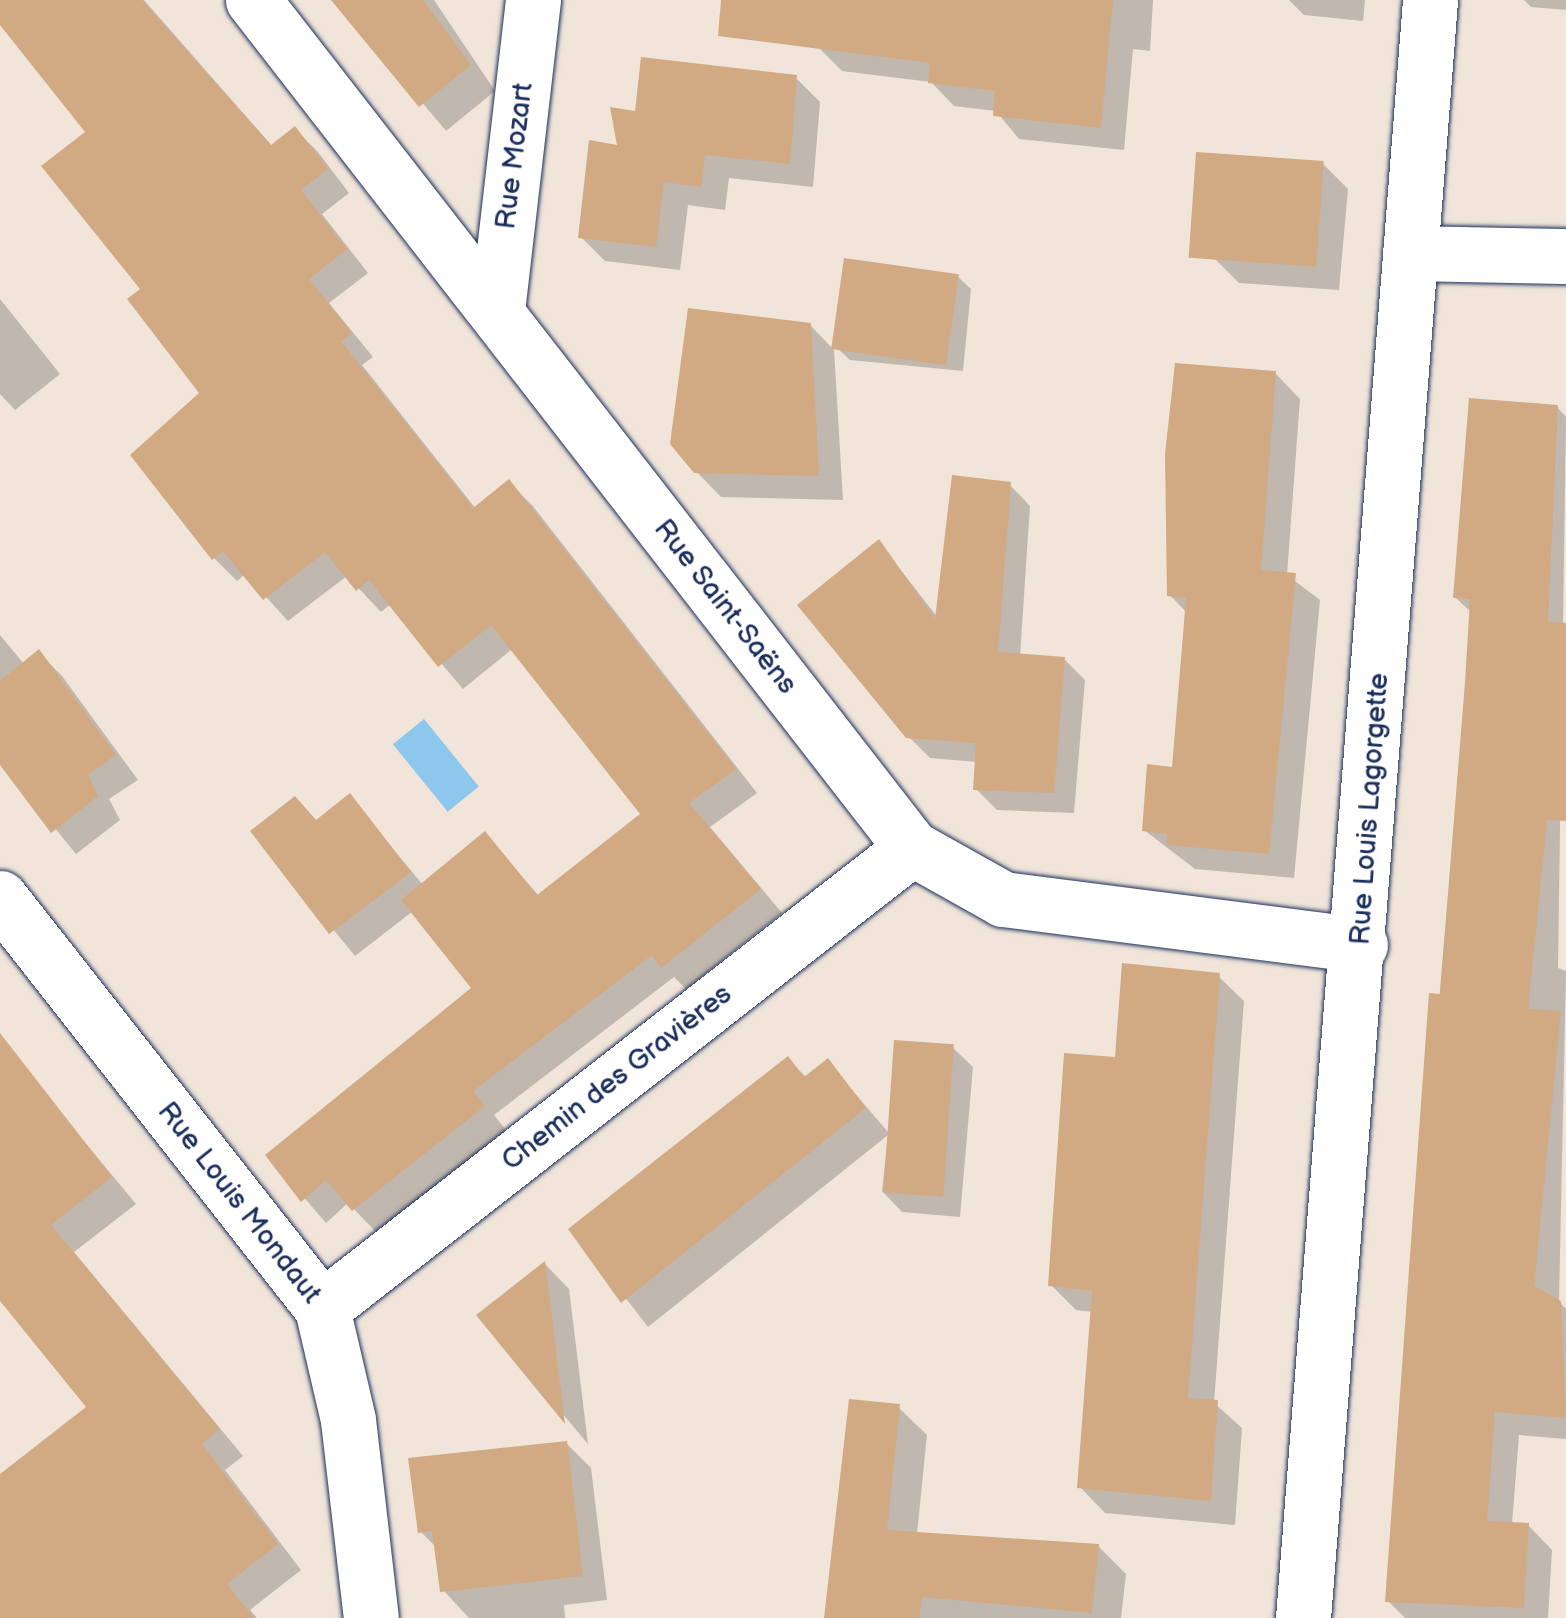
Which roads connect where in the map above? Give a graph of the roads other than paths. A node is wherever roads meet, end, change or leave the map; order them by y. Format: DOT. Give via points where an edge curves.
graph roads {
  1 [pos="253,0"];
  2 [pos="533,0"];
  3 [pos="1430,0"];
  4 [pos="1410,253"];
  5 [pos="1566,256"];
  6 [pos="497,312"];
  7 [pos="912,848"];
  8 [pos="0,898"];
  9 [pos="1360,945"];
  10 [pos="322,1308"];
  11 [pos="371,1618"];
  12 [pos="1302,1618"];
  1 -- 6 [label="street, Rue Saint-Saëns"];
  2 -- 6 [label="street, Rue Mozart"];
  3 -- 4 [label="street, Rue Louis Lagorgette"];
  4 -- 5 [label="street"];
  4 -- 9 [label="street, Rue Louis Lagorgette"];
  6 -- 7 [label="street, Rue Saint-Saëns"];
  7 -- 9 [label="street, Rue Saint-Saëns" via="1003,900"];
  7 -- 10 [label="street, Chemin des Gravières"];
  8 -- 10 [label="street, Rue Louis Mondaut"];
  9 -- 12 [label="street, Rue Louis Lagorgette"];
  10 -- 11 [label="street, Rue Louis Mondaut" via="348,1420"];
}
